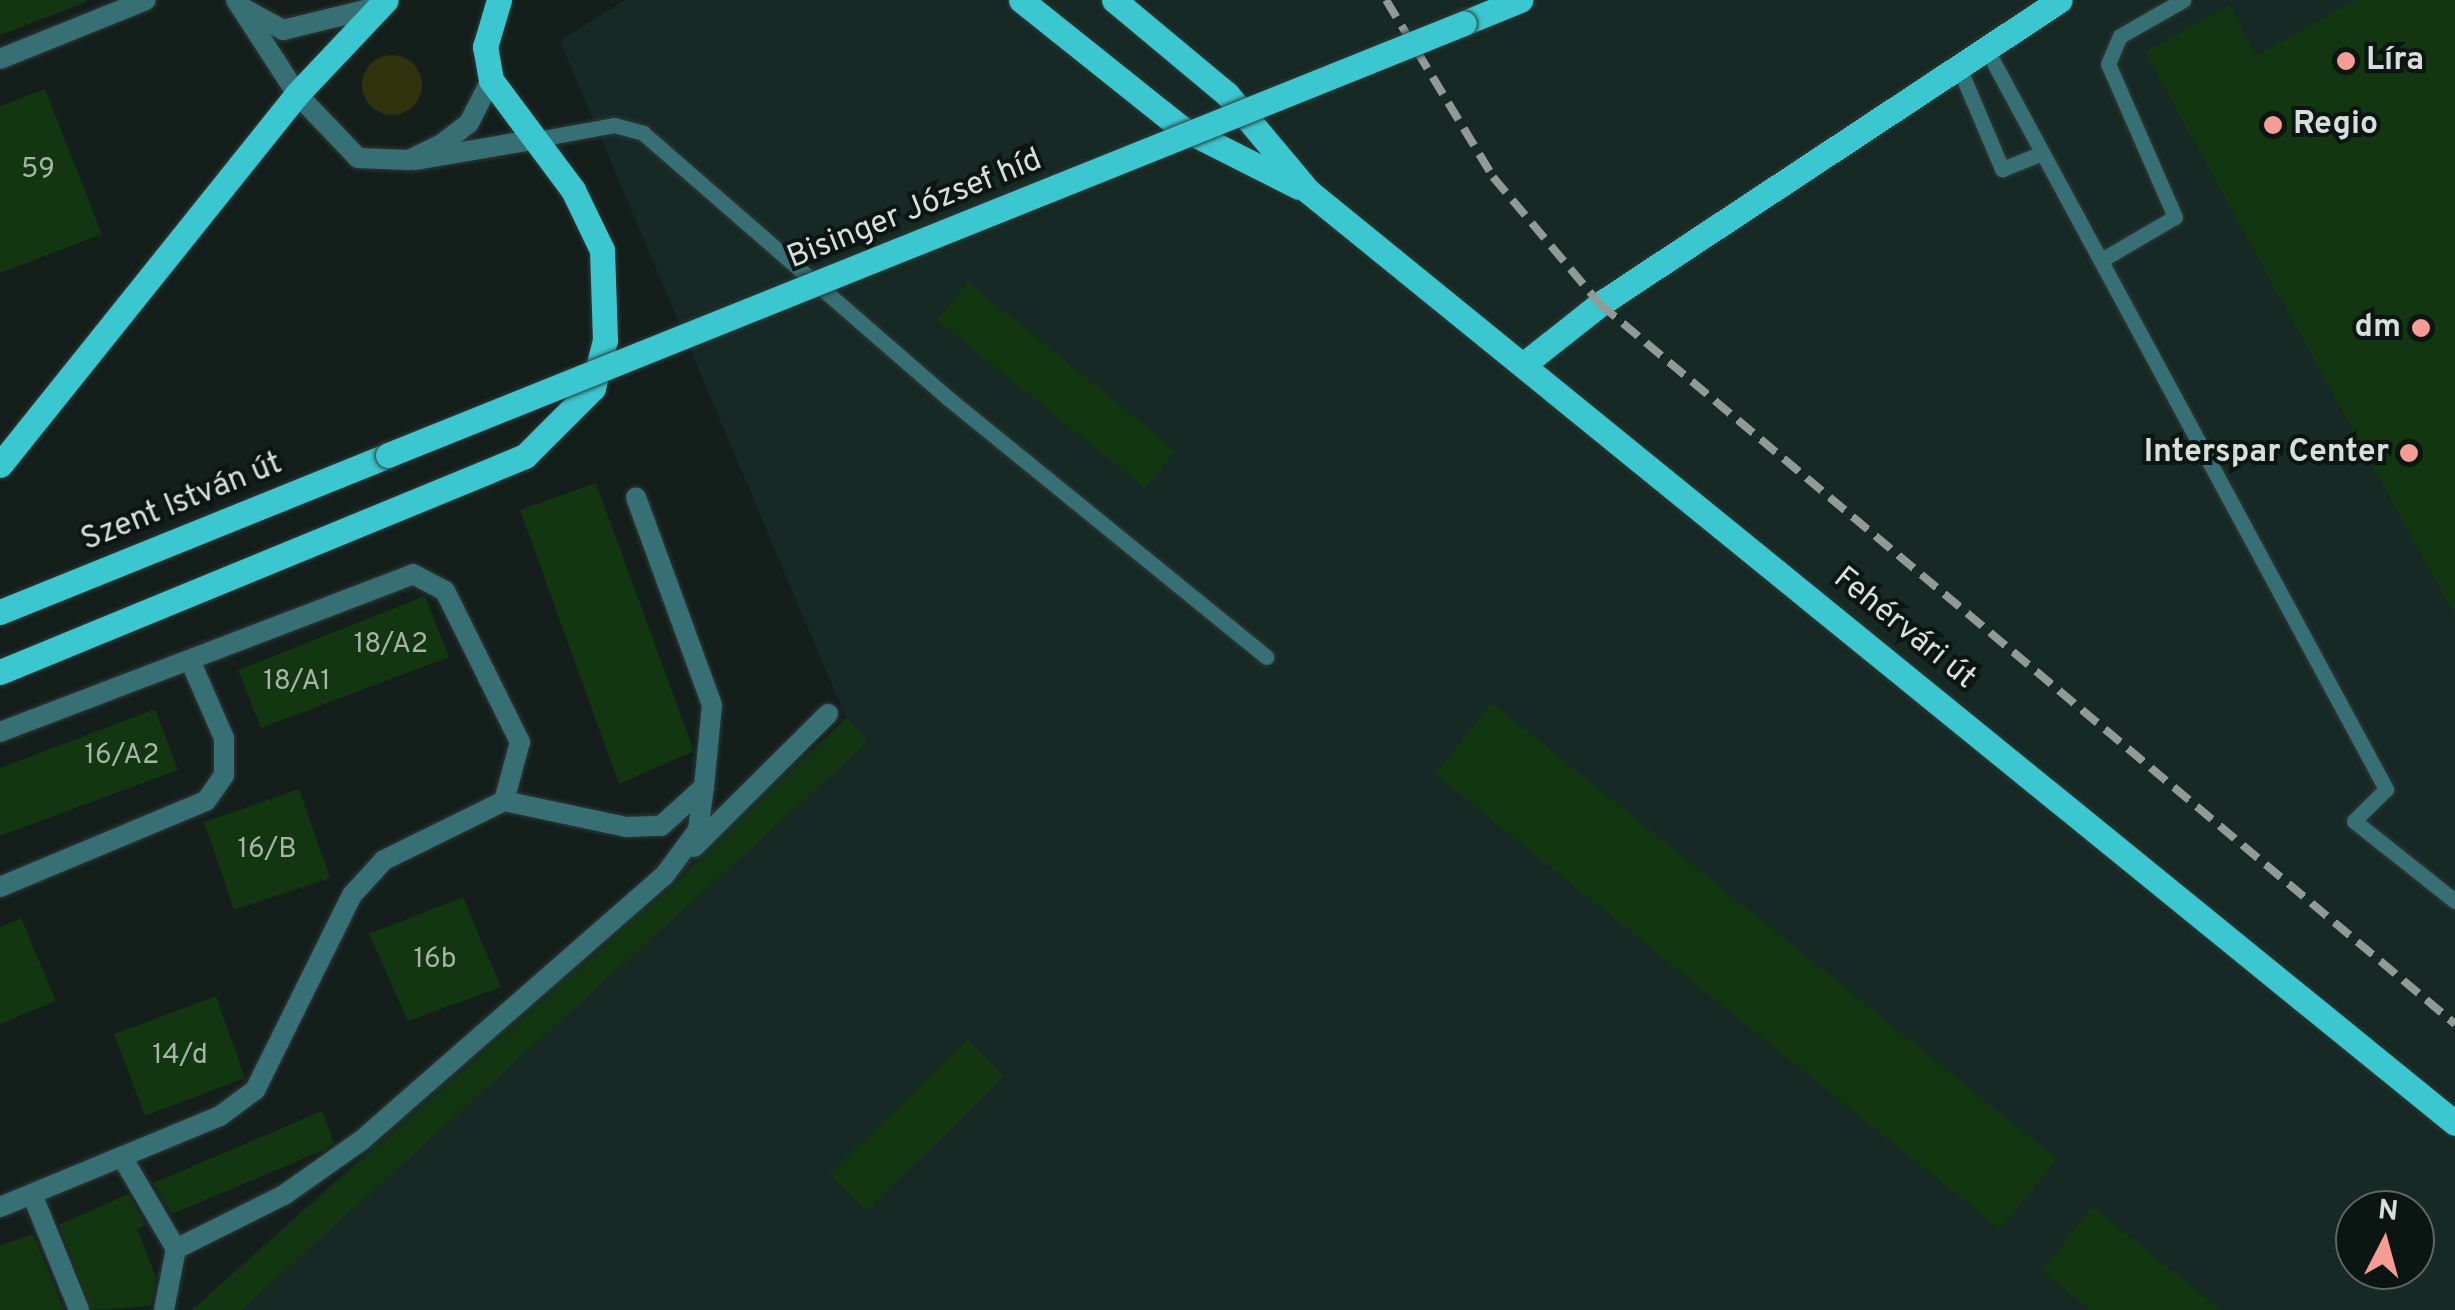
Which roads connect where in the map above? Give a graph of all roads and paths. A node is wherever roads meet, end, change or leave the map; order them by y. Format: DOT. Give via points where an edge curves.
graph roads {
  1 [pos="146,0"];
  2 [pos="498,0"];
  3 [pos="1021,0"];
  4 [pos="1114,0"];
  5 [pos="1520,0"];
  6 [pos="2060,0"];
  7 [pos="2183,0"];
  8 [pos="238,3"];
  9 [pos="381,3"];
  10 [pos="1988,52"];
  11 [pos="0,60"];
  12 [pos="1960,70"];
  13 [pos="491,80"];
  14 [pos="297,94"];
  15 [pos="538,138"];
  16 [pos="2040,154"];
  17 [pos="409,160"];
  18 [pos="1308,191"];
  19 [pos="2103,258"];
  20 [pos="1524,364"];
  21 [pos="388,455"];
  22 [pos="0,465"];
  23 [pos="636,497"];
  24 [pos="0,612"];
  25 [pos="1267,656"];
  26 [pos="190,660"];
  27 [pos="0,672"];
  28 [pos="828,714"];
  29 [pos="0,732"];
  30 [pos="704,788"];
  31 [pos="504,800"];
  32 [pos="664,876"];
  33 [pos="0,888"];
  34 [pos="2455,901"];
  35 [pos="2455,1123"];
  36 [pos="122,1157"];
  37 [pos="32,1194"];
  38 [pos="0,1208"];
  39 [pos="176,1248"];
  40 [pos="80,1310"];
  41 [pos="164,1310"];
  1 -- 11 [label="street"];
  2 -- 13 [label="main road" via="485,47"];
  3 -- 18 [label="main road, Fehérvári út" via="1180,127"];
  4 -- 18 [label="main road, Fehérvári út" via="1227,94"];
  5 -- 21 [label="main road, Bisinger József híd, bridge"];
  6 -- 10 [label="main road"];
  7 -- 19 [label="lane" via="2120,36 2108,64 2175,217"];
  8 -- 9 [label="street" via="283,30"];
  8 -- 14 [label="street"];
  9 -- 14 [label="main road"];
  10 -- 12 [label="main road"];
  10 -- 16 [label="lane"];
  12 -- 16 [label="lane" via="2002,170"];
  12 -- 20 [label="main road" via="1600,304"];
  13 -- 15 [label="main road"];
  13 -- 17 [label="street" via="469,123"];
  14 -- 17 [label="street" via="358,158"];
  14 -- 22 [label="main road"];
  15 -- 17 [label="street" via="458,159"];
  15 -- 25 [label="lane" via="614,125 643,133 949,399"];
  15 -- 27 [label="main road" via="602,250 608,293 593,388 565,424 507,464"];
  16 -- 19 [label="lane"];
  18 -- 20 [label="main road, Fehérvári út"];
  19 -- 34 [label="lane" via="2386,789 2354,821"];
  20 -- 35 [label="main road, Fehérvári út"];
  21 -- 24 [label="main road, Szent István út"];
  23 -- 30 [label="street" via="712,704"];
  26 -- 29 [label="street"];
  26 -- 31 [label="street" via="430,576 520,742"];
  26 -- 33 [label="street" via="224,738 224,775 206,801"];
  28 -- 32 [label="street"];
  30 -- 31 [label="street" via="661,826 626,827"];
  30 -- 32 [label="street" via="698,830"];
  31 -- 36 [label="street" via="384,860 352,895 255,1090 220,1116"];
  32 -- 39 [label="street" via="362,1140 284,1195"];
  36 -- 37 [label="street"];
  36 -- 39 [label="street"];
  37 -- 38 [label="street"];
  37 -- 40 [label="street"];
  39 -- 41 [label="street"];
}
